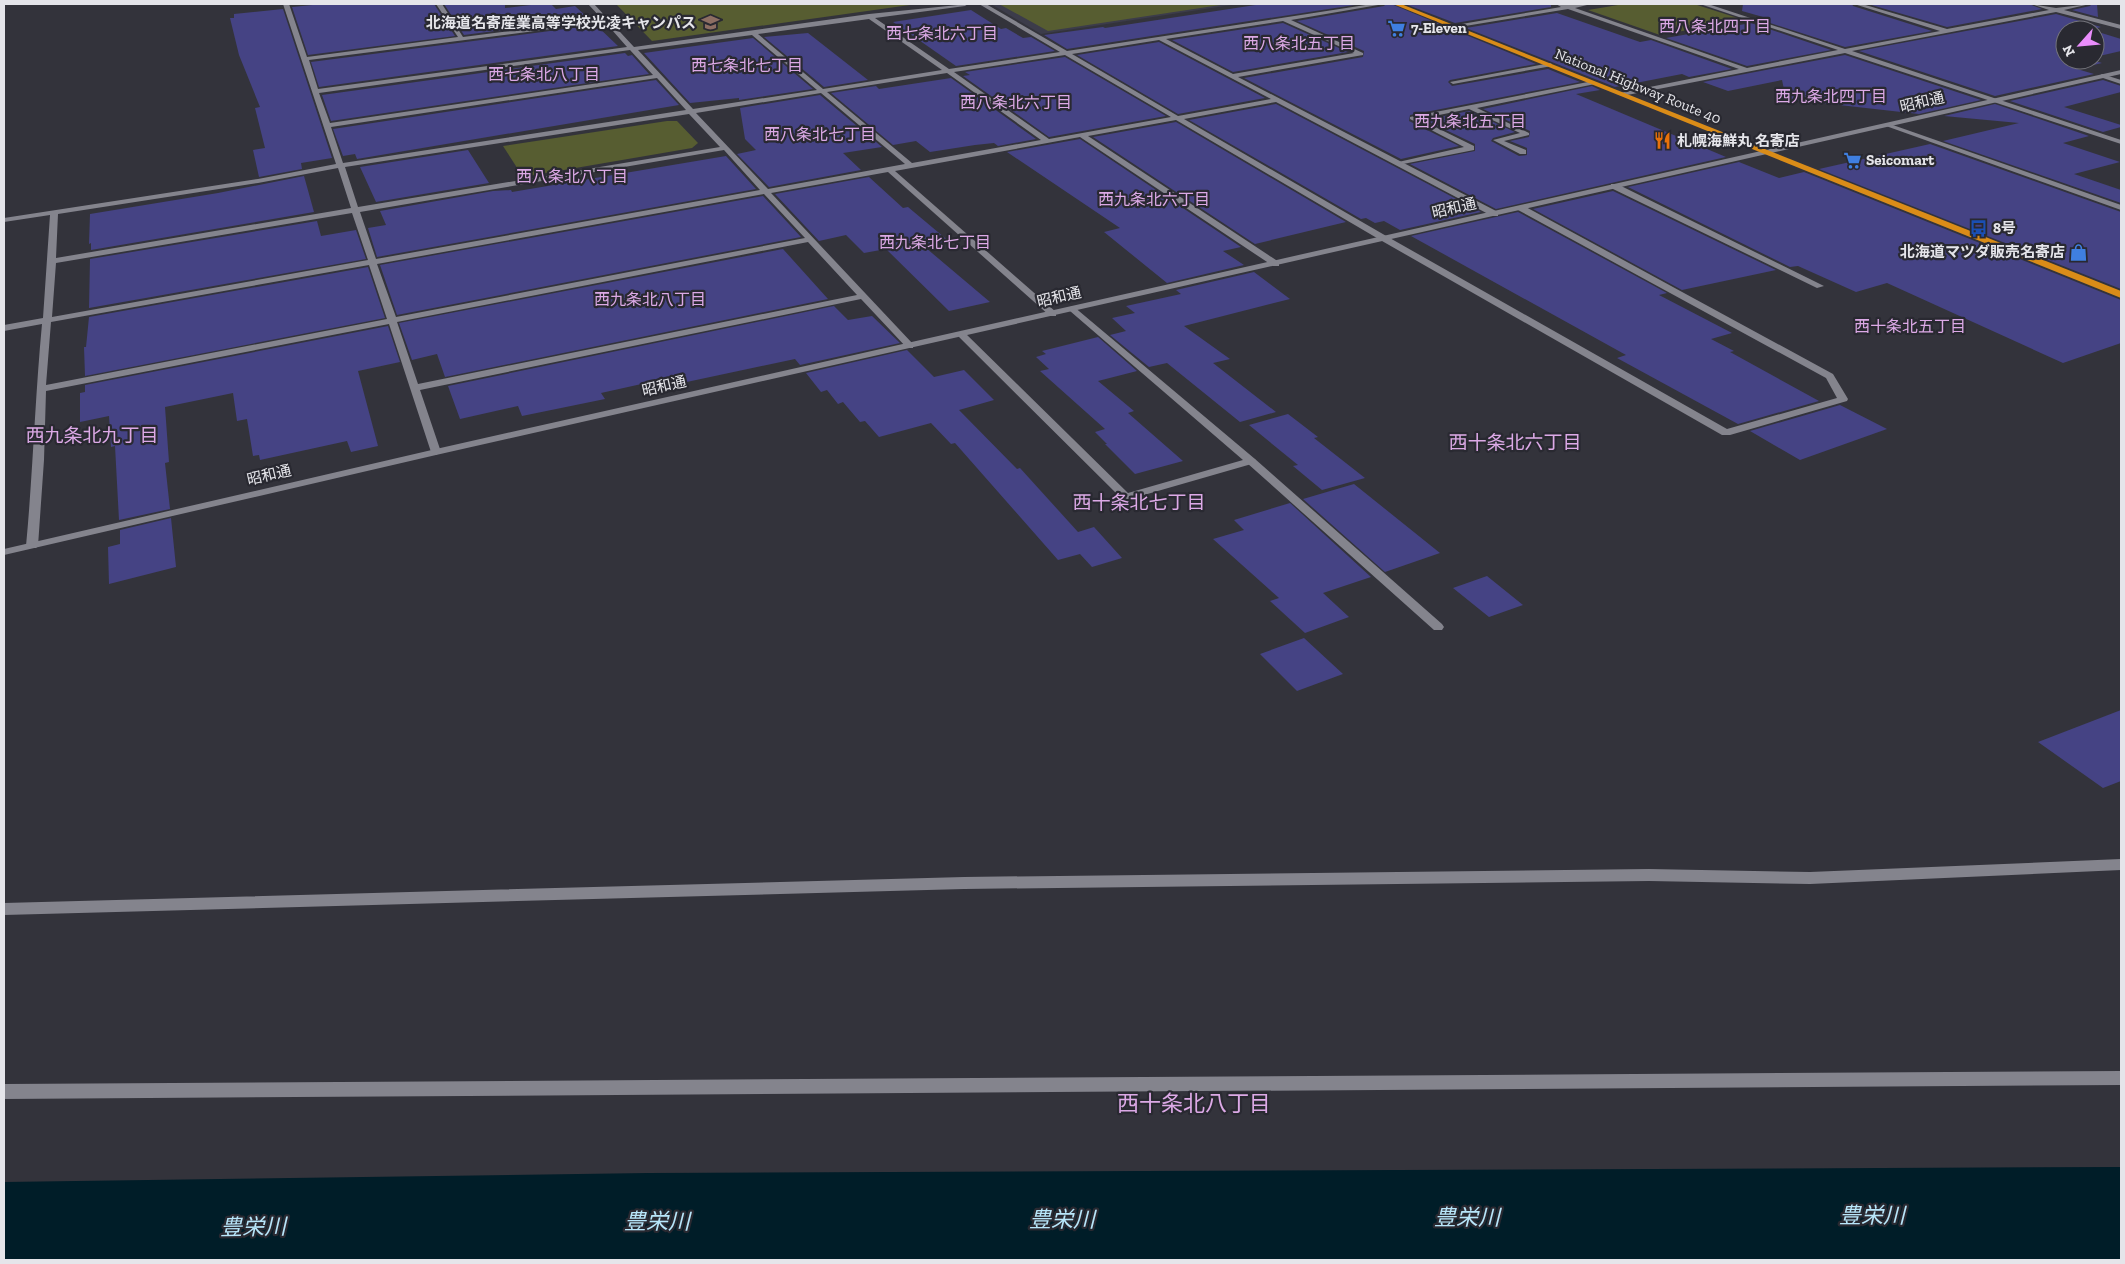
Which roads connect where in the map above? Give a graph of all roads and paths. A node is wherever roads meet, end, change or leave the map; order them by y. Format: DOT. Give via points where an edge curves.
graph roads {
  1 [pos="286,4"];
  2 [pos="439,4"];
  3 [pos="591,4"];
  4 [pos="965,4"];
  5 [pos="982,4"];
  6 [pos="1381,4"];
  7 [pos="1396,4"];
  8 [pos="1559,4"];
  9 [pos="1588,4"];
  10 [pos="1703,4"];
  11 [pos="1857,4"];
  12 [pos="2034,4"];
  13 [pos="2087,4"];
  14 [pos="1568,7"];
  15 [pos="2057,10"];
  16 [pos="869,16"];
  17 [pos="1284,19"];
  18 [pos="606,20"];
  19 [pos="1453,26"];
  20 [pos="2121,27"];
  21 [pos="1950,31"];
  22 [pos="752,32"];
  23 [pos="1159,38"];
  24 [pos="462,39"];
  25 [pos="632,48"];
  26 [pos="1846,51"];
  27 [pos="1064,53"];
  28 [pos="305,59"];
  29 [pos="1550,65"];
  30 [pos="1747,70"];
  31 [pos="947,71"];
  32 [pos="2121,72"];
  33 [pos="658,76"];
  34 [pos="1232,76"];
  35 [pos="2102,76"];
  36 [pos="1453,82"];
  37 [pos="2121,82"];
  38 [pos="1593,83"];
  39 [pos="821,90"];
  40 [pos="316,91"];
  41 [pos="1622,94"];
  42 [pos="1276,100"];
  43 [pos="1994,101"];
  44 [pos="1470,107"];
  45 [pos="691,111"];
  46 [pos="1176,117"];
  47 [pos="1888,125"];
  48 [pos="326,126"];
  49 [pos="1080,134"];
  50 [pos="1046,140"];
  51 [pos="2121,142"];
  52 [pos="725,148"];
  53 [pos="1523,152"];
  54 [pos="1766,153"];
  55 [pos="1398,163"];
  56 [pos="910,165"];
  57 [pos="339,166"];
  58 [pos="889,169"];
  59 [pos="1614,186"];
  60 [pos="766,191"];
  61 [pos="1521,208"];
  62 [pos="2121,208"];
  63 [pos="356,210"];
  64 [pos="54,212"];
  65 [pos="1495,214"];
  66 [pos="4,220"];
  67 [pos="811,239"];
  68 [pos="1385,239"];
  69 [pos="52,260"];
  70 [pos="374,261"];
  71 [pos="1276,264"];
  72 [pos="1820,286"];
  73 [pos="2121,295"];
  74 [pos="863,296"];
  75 [pos="1073,309"];
  76 [pos="1053,314"];
  77 [pos="391,320"];
  78 [pos="47,321"];
  79 [pos="4,328"];
  80 [pos="961,334"];
  81 [pos="910,346"];
  82 [pos="414,388"];
  83 [pos="41,389"];
  84 [pos="436,452"];
  85 [pos="1251,461"];
  86 [pos="32,546"];
  87 [pos="4,552"];
  88 [pos="1438,627"];
  89 [pos="2121,864"];
  90 [pos="4,909"];
  91 [pos="2121,1078"];
  92 [pos="4,1092"];
  1 -- 28 [label="street"];
  2 -- 24 [label="street"];
  3 -- 18 [label="street"];
  4 -- 16 [label="street"];
  5 -- 27 [label="street"];
  6 -- 17 [label="street"];
  7 -- 19 [label="highway, National Highway Route 40"];
  8 -- 14 [label="street"];
  9 -- 14 [label="street"];
  10 -- 26 [label="street"];
  11 -- 21 [label="street"];
  12 -- 15 [label="street"];
  13 -- 15 [label="street"];
  14 -- 19 [label="street"];
  14 -- 30 [label="street"];
  15 -- 20 [label="street"];
  15 -- 21 [label="street"];
  16 -- 22 [label="street"];
  16 -- 31 [label="street"];
  17 -- 23 [label="street"];
  17 -- 34 [label="street" via="1361,54"];
  18 -- 24 [label="street"];
  18 -- 25 [label="street"];
  19 -- 29 [label="highway, National Highway Route 40"];
  21 -- 26 [label="street"];
  22 -- 25 [label="street"];
  22 -- 39 [label="street"];
  23 -- 27 [label="street"];
  23 -- 34 [label="street"];
  24 -- 28 [label="street"];
  25 -- 33 [label="street"];
  25 -- 40 [label="street"];
  26 -- 30 [label="street"];
  26 -- 43 [label="street"];
  27 -- 31 [label="street"];
  27 -- 46 [label="street"];
  28 -- 40 [label="street"];
  29 -- 36 [label="street"];
  29 -- 38 [label="highway, National Highway Route 40"];
  30 -- 41 [label="street"];
  31 -- 39 [label="street"];
  31 -- 50 [label="street"];
  32 -- 35 [label="street, 昭和通"];
  33 -- 45 [label="street"];
  33 -- 48 [label="street"];
  34 -- 42 [label="street"];
  35 -- 37 [label="street"];
  35 -- 43 [label="street, 昭和通"];
  38 -- 41 [label="highway, National Highway Route 40"];
  38 -- 44 [label="street"];
  39 -- 45 [label="street"];
  39 -- 56 [label="street"];
  40 -- 48 [label="street"];
  41 -- 54 [label="highway, National Highway Route 40"];
  42 -- 46 [label="street"];
  42 -- 55 [label="street"];
  43 -- 47 [label="street, 昭和通"];
  43 -- 51 [label="street"];
  44 -- 53 [label="street" via="1528,134 1497,140"];
  44 -- 55 [label="street" via="1412,118 1471,148"];
  45 -- 52 [label="street"];
  45 -- 57 [label="street"];
  46 -- 49 [label="street"];
  46 -- 68 [label="street"];
  47 -- 54 [label="street, 昭和通"];
  47 -- 62 [label="street"];
  48 -- 57 [label="street"];
  49 -- 50 [label="street"];
  49 -- 71 [label="street"];
  50 -- 56 [label="street"];
  52 -- 60 [label="street"];
  52 -- 63 [label="street"];
  54 -- 59 [label="street, 昭和通"];
  54 -- 73 [label="highway, National Highway Route 40"];
  55 -- 65 [label="street"];
  56 -- 58 [label="street"];
  57 -- 63 [label="street"];
  57 -- 64 [label="street" via="258,182"];
  58 -- 60 [label="street"];
  58 -- 76 [label="street"];
  59 -- 61 [label="street, 昭和通"];
  59 -- 72 [label="street"];
  60 -- 67 [label="street"];
  60 -- 70 [label="street"];
  61 -- 65 [label="street, 昭和通"];
  61 -- 68 [label="street" via="1830,376 1843,398 1726,433"];
  63 -- 69 [label="street"];
  63 -- 70 [label="street"];
  64 -- 66 [label="street"];
  64 -- 69 [label="street"];
  65 -- 68 [label="street, 昭和通"];
  67 -- 74 [label="street"];
  67 -- 77 [label="street"];
  68 -- 71 [label="street, 昭和通"];
  69 -- 78 [label="street"];
  70 -- 77 [label="street"];
  70 -- 78 [label="street"];
  71 -- 75 [label="street, 昭和通"];
  74 -- 81 [label="street"];
  74 -- 82 [label="street"];
  75 -- 76 [label="street, 昭和通"];
  75 -- 85 [label="street"];
  76 -- 80 [label="street, 昭和通"];
  77 -- 82 [label="street"];
  77 -- 83 [label="street"];
  78 -- 79 [label="street"];
  78 -- 83 [label="street"];
  80 -- 81 [label="street, 昭和通"];
  80 -- 85 [label="street" via="1126,496"];
  81 -- 84 [label="street, 昭和通"];
  82 -- 84 [label="street"];
  83 -- 86 [label="street" via="40,460"];
  84 -- 86 [label="street, 昭和通"];
  85 -- 88 [label="street"];
  86 -- 87 [label="street, 昭和通"];
  89 -- 90 [label="street" via="1810,878 1649,875 964,883"];
  91 -- 92 [label="street"];
}
